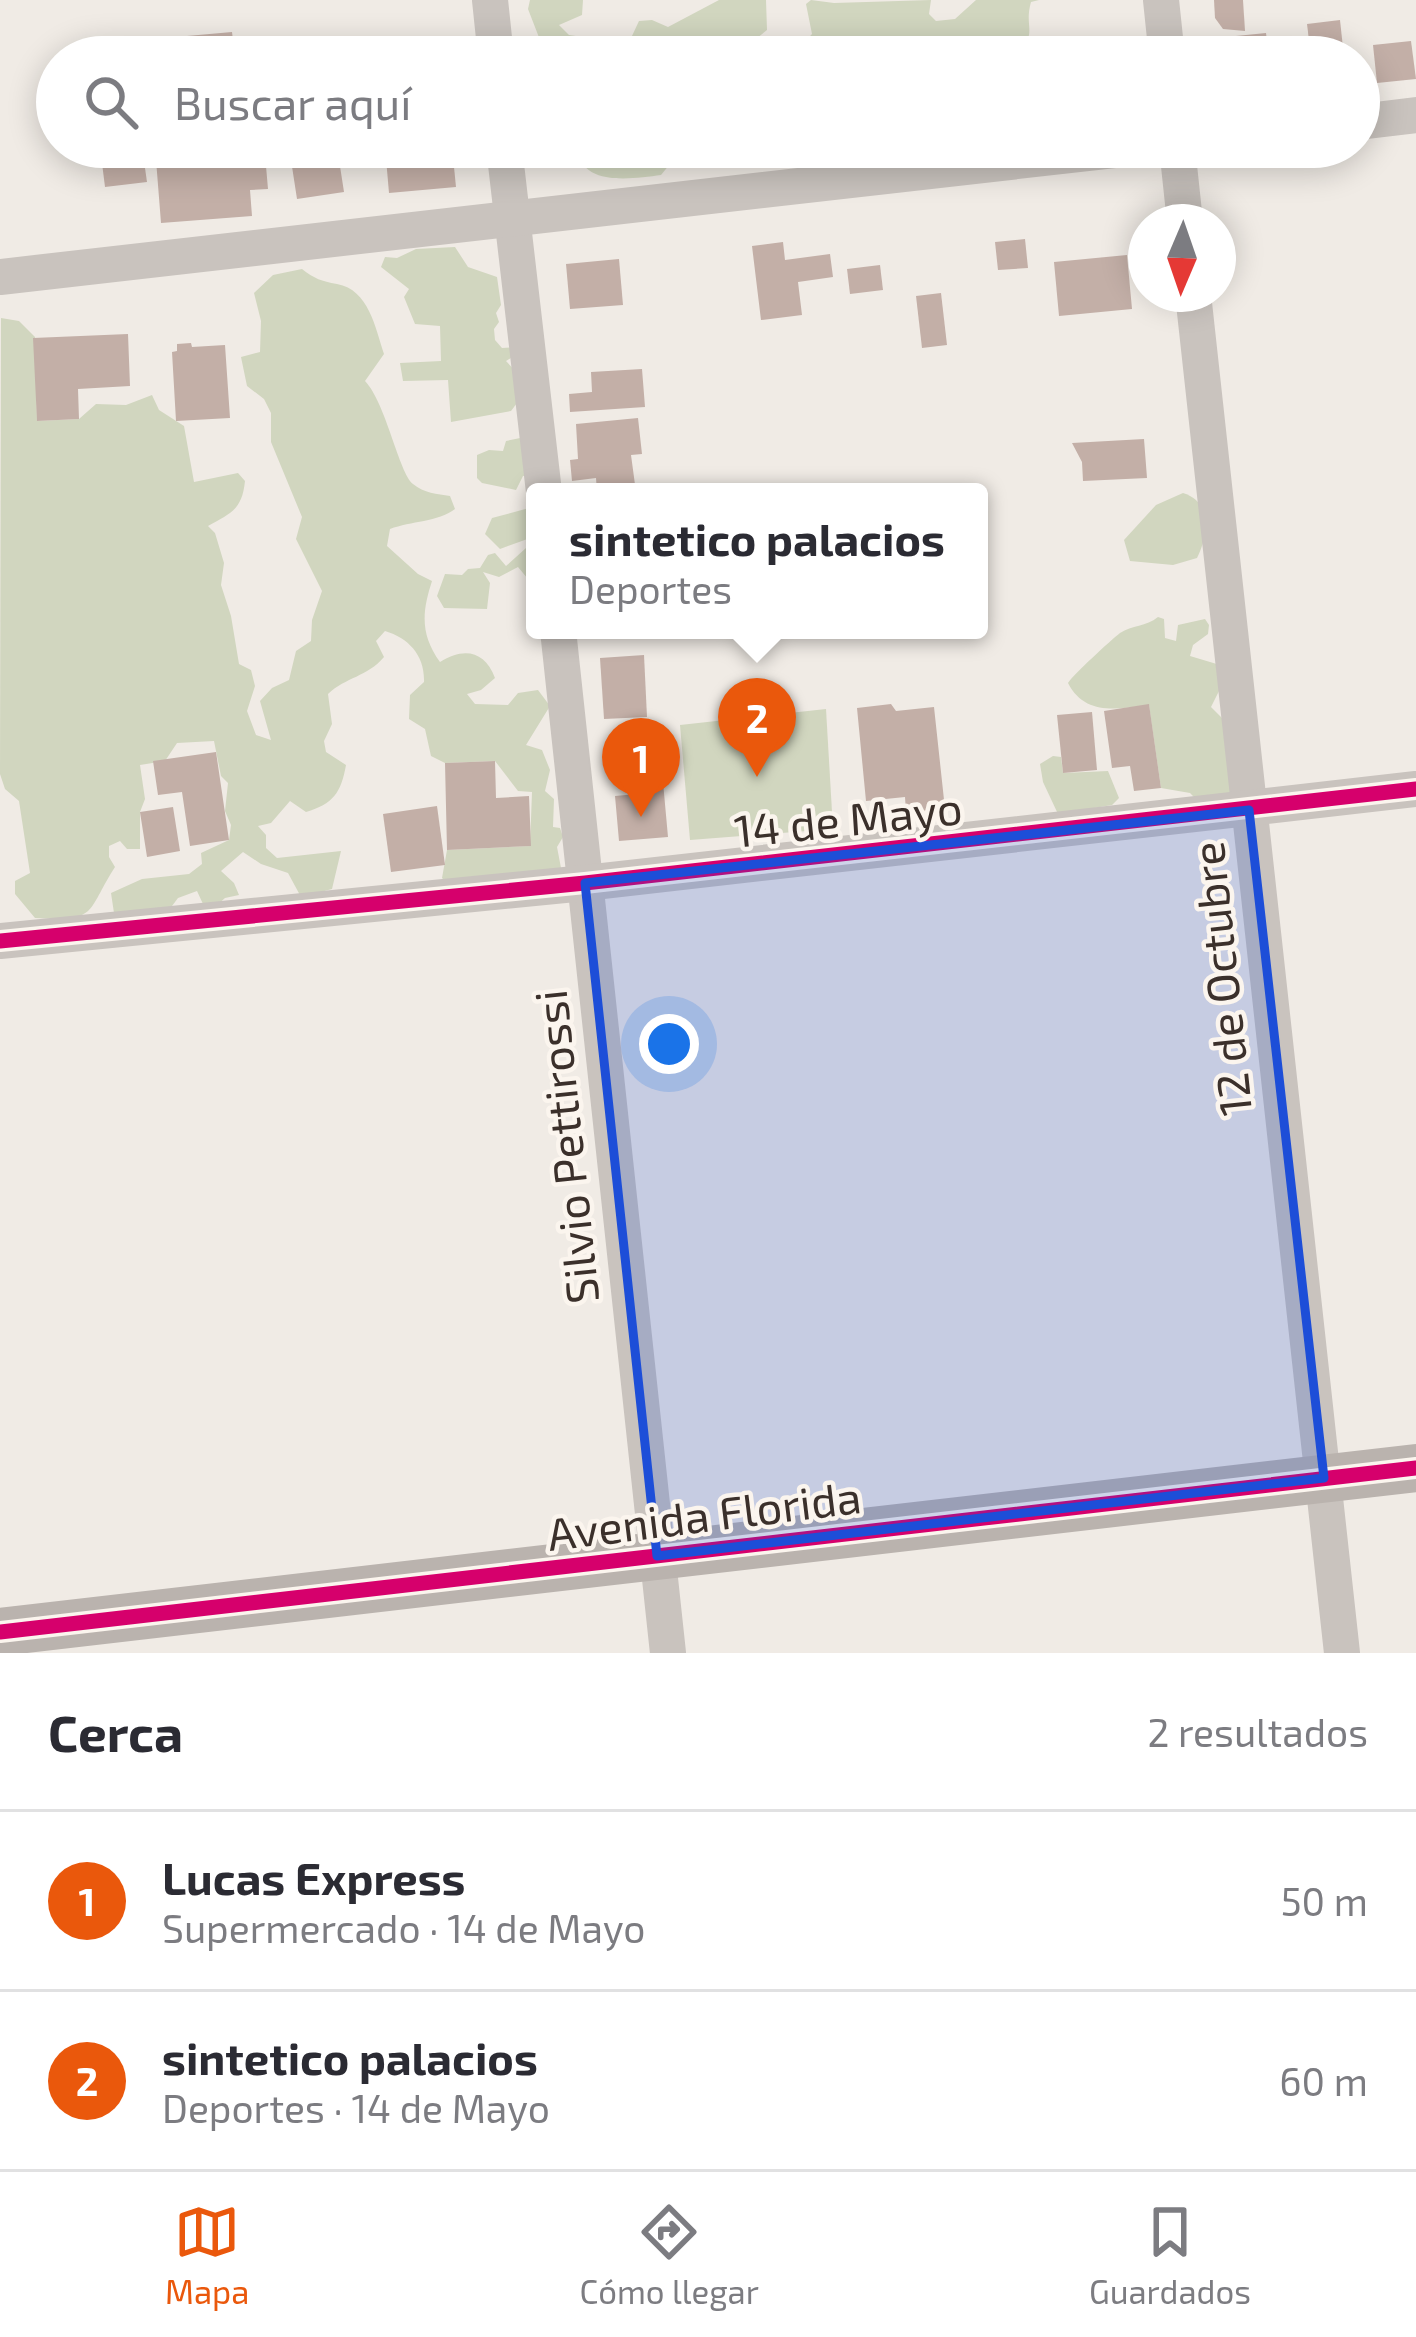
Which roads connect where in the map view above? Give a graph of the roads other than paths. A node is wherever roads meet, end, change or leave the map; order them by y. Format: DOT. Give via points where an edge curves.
graph roads {
  1 [pos="490,0"];
  2 [pos="1161,0"];
  3 [pos="494,36"];
  4 [pos="1165,36"];
  5 [pos="1416,116"];
  6 [pos="1380,120"];
  7 [pos="506,168"];
  8 [pos="958,168"];
  9 [pos="1179,168"];
  10 [pos="1183,204"];
  11 [pos="511,219"];
  12 [pos="0,277"];
  13 [pos="1195,312"];
  14 [pos="543,483"];
  15 [pos="559,639"];
  16 [pos="1416,789"];
  17 [pos="1249,810"];
  18 [pos="585,884"];
  19 [pos="0,941"];
  20 [pos="1416,1468"];
  21 [pos="1324,1478"];
  22 [pos="657,1556"];
  23 [pos="0,1632"];
  24 [pos="668,1653"];
  25 [pos="1342,1653"];
  1 -- 3 [label="street"];
  2 -- 4 [label="street"];
  5 -- 6 [label="street"];
  7 -- 11 [label="street"];
  8 -- 11 [label="street"];
  9 -- 10 [label="street"];
  11 -- 12 [label="street"];
  11 -- 14 [label="street"];
  13 -- 17 [label="street, 12 de Octubre"];
  15 -- 18 [label="street, Silvio Pettirossi"];
  16 -- 17 [label="street, 14 de Mayo"];
  17 -- 18 [label="street, 14 de Mayo"];
  17 -- 21 [label="street, 12 de Octubre"];
  18 -- 19 [label="street, 14 de Mayo"];
  18 -- 22 [label="street, Silvio Pettirossi"];
  20 -- 21 [label="street, Avenida Florida"];
  21 -- 22 [label="street, Avenida Florida"];
  21 -- 25 [label="street, 12 de Octubre"];
  22 -- 23 [label="street, Avenida Florida"];
  22 -- 24 [label="street, Silvio Pettirossi"];
}
